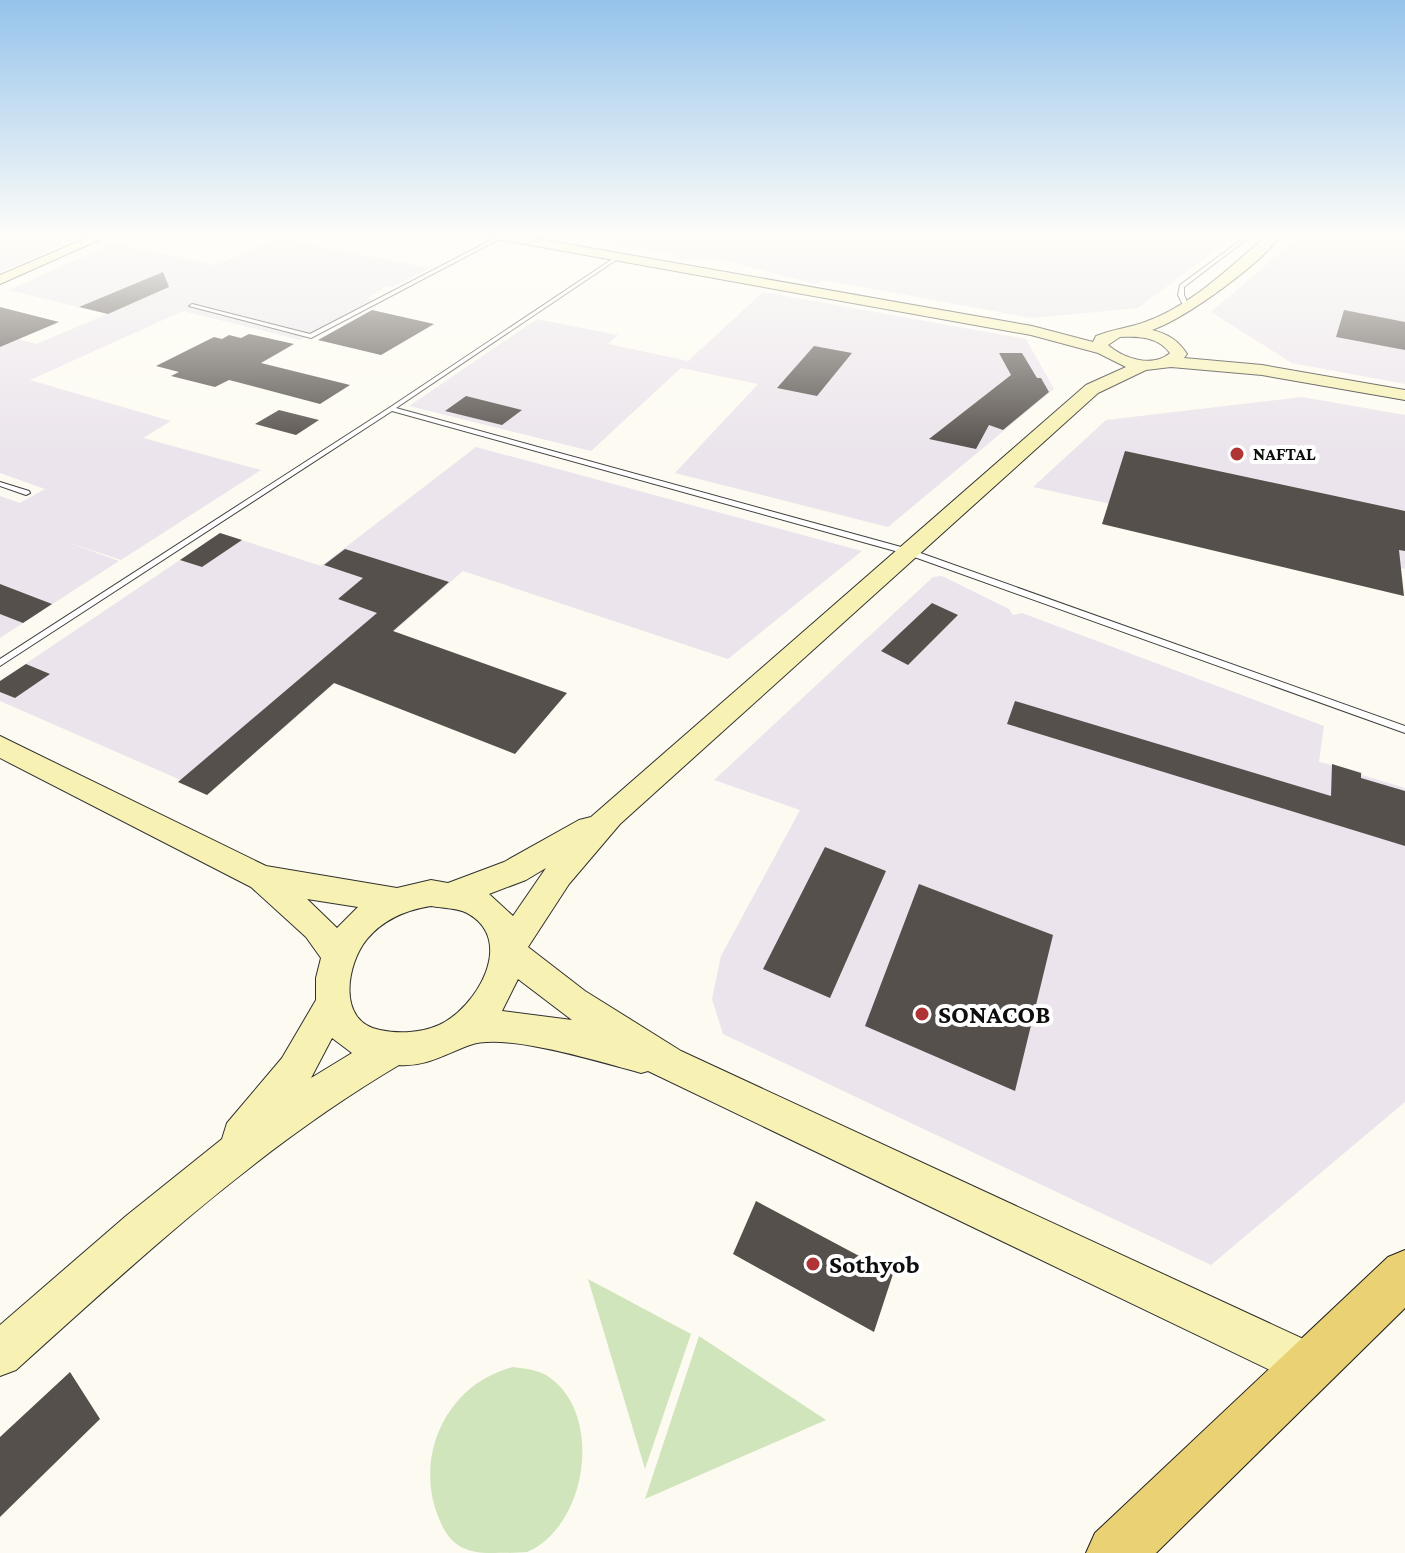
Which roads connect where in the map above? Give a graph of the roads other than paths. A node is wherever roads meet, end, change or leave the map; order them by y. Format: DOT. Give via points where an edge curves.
graph roads {
  1 [pos="198,307"];
  2 [pos="364,307"];
  3 [pos="542,307"];
  4 [pos="900,307"];
  5 [pos="1185,309"];
  6 [pos="1111,342"];
  7 [pos="1172,351"];
  8 [pos="1146,364"];
  9 [pos="1092,389"];
  10 [pos="1405,395"];
  11 [pos="391,409"];
  12 [pos="0,484"];
  13 [pos="26,493"];
  14 [pos="909,552"];
  15 [pos="0,663"];
  16 [pos="1405,730"];
  17 [pos="0,746"];
  18 [pos="610,816"];
  19 [pos="262,878"];
  20 [pos="454,894"];
  21 [pos="397,901"];
  22 [pos="508,951"];
  23 [pos="338,955"];
  24 [pos="332,1005"];
  25 [pos="464,1029"];
  26 [pos="394,1049"];
  27 [pos="668,1063"];
  28 [pos="207,1173"];
  29 [pos="1405,1274"];
  30 [pos="0,1354"];
  31 [pos="1309,1365"];
  32 [pos="1115,1553"];
  1 -- 2 [label="lane" via="311,336"];
  3 -- 11 [label="lane"];
  4 -- 6 [label="street"];
  5 -- 6 [label="street"];
  5 -- 7 [label="street" via="1172,330"];
  6 -- 7 [label="street" via="1150,335"];
  6 -- 8 [label="street" via="1119,359"];
  6 -- 9 [label="street"];
  7 -- 8 [label="street"];
  7 -- 10 [label="street"];
  8 -- 9 [label="street"];
  9 -- 14 [label="street"];
  11 -- 14 [label="lane"];
  11 -- 15 [label="lane"];
  12 -- 13 [label="lane"];
  14 -- 16 [label="lane"];
  14 -- 18 [label="street"];
  17 -- 19 [label="street"];
  18 -- 20 [label="street" via="515,871"];
  18 -- 22 [label="street" via="558,875"];
  19 -- 21 [label="street"];
  19 -- 23 [label="street" via="317,927"];
  20 -- 21 [label="street"];
  20 -- 22 [label="street" via="490,911 506,935"];
  21 -- 23 [label="street" via="356,929"];
  22 -- 25 [label="street" via="502,985 493,1001"];
  22 -- 27 [label="street" via="573,1002"];
  23 -- 24 [label="street"];
  24 -- 26 [label="street" via="348,1031"];
  24 -- 28 [label="street" via="295,1071"];
  25 -- 26 [label="street" via="430,1045"];
  25 -- 27 [label="street" via="536,1029"];
  26 -- 28 [label="street" via="329,1087"];
  27 -- 31 [label="street"];
  28 -- 30 [label="street"];
  29 -- 31 [label="main road"];
  31 -- 32 [label="main road"];
}
